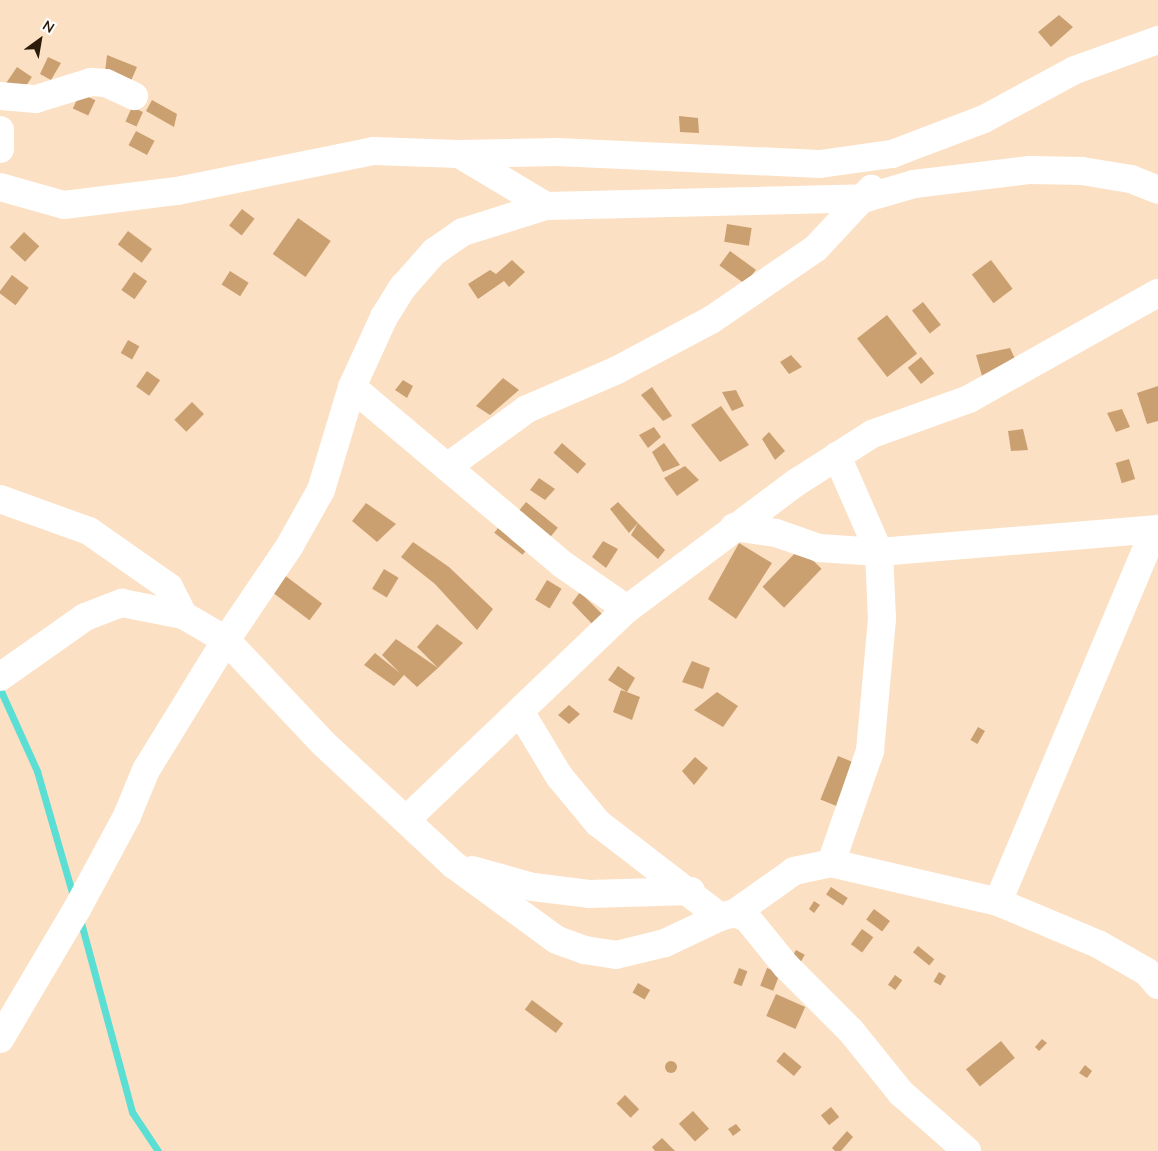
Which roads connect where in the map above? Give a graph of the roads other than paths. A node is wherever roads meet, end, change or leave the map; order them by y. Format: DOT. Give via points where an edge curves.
graph roads {
  1 [pos="1158,40"];
  2 [pos="0,96"];
  3 [pos="134,96"];
  4 [pos="0,130"];
  5 [pos="0,150"];
  6 [pos="460,154"];
  7 [pos="892,154"];
  8 [pos="0,187"];
  9 [pos="1158,190"];
  10 [pos="866,198"];
  11 [pos="546,206"];
  12 [pos="1158,293"];
  13 [pos="352,386"];
  14 [pos="837,456"];
  15 [pos="447,467"];
  16 [pos="0,499"];
  17 [pos="734,527"];
  18 [pos="1156,530"];
  19 [pos="879,552"];
  20 [pos="627,609"];
  21 [pos="183,615"];
  22 [pos="226,640"];
  23 [pos="0,677"];
  24 [pos="521,714"];
  25 [pos="408,818"];
  26 [pos="831,863"];
  27 [pos="454,865"];
  28 [pos="691,891"];
  29 [pos="998,902"];
  30 [pos="727,915"];
  31 [pos="1158,985"];
  32 [pos="0,1039"];
  33 [pos="967,1151"];
  1 -- 7 [label="street" via="1075,70 984,119"];
  2 -- 3 [label="street" via="36,99 91,82 106,83"];
  4 -- 5 [label="street"];
  6 -- 7 [label="street" via="557,152 820,164"];
  6 -- 8 [label="street" via="373,151 177,191 64,205"];
  6 -- 11 [label="street"];
  7 -- 10 [label="street"];
  9 -- 10 [label="street" via="1131,179 1082,171 1030,170 914,184"];
  10 -- 11 [label="street"];
  10 -- 15 [label="street" via="816,248 711,320 617,370 527,409"];
  11 -- 13 [label="street" via="463,232 434,252 403,286 384,317"];
  12 -- 14 [label="street" via="969,399 872,434"];
  13 -- 15 [label="street"];
  13 -- 22 [label="street" via="321,490 289,548"];
  14 -- 17 [label="street"];
  14 -- 19 [label="street"];
  15 -- 20 [label="street" via="562,564"];
  16 -- 21 [label="street" via="89,531 169,587"];
  17 -- 19 [label="street" via="776,533 819,548"];
  17 -- 20 [label="street"];
  18 -- 19 [label="street"];
  18 -- 29 [label="street"];
  19 -- 26 [label="street" via="882,619 870,751"];
  20 -- 24 [label="street"];
  21 -- 22 [label="street"];
  21 -- 23 [label="street" via="122,603 84,617"];
  22 -- 25 [label="street" via="323,743"];
  22 -- 32 [label="street" via="146,770 127,816 77,909"];
  24 -- 25 [label="street"];
  24 -- 28 [label="street" via="559,776 598,823 644,861"];
  25 -- 27 [label="street"];
  26 -- 29 [label="street"];
  26 -- 30 [label="street" via="794,871"];
  27 -- 28 [label="street" via="533,887 589,894"];
  27 -- 30 [label="street" via="557,940 584,950 616,954 665,943"];
  28 -- 30 [label="street"];
  29 -- 31 [label="street" via="1098,944 1147,972"];
  30 -- 33 [label="street" via="759,929 786,966 851,1031 913,1105"];
}
